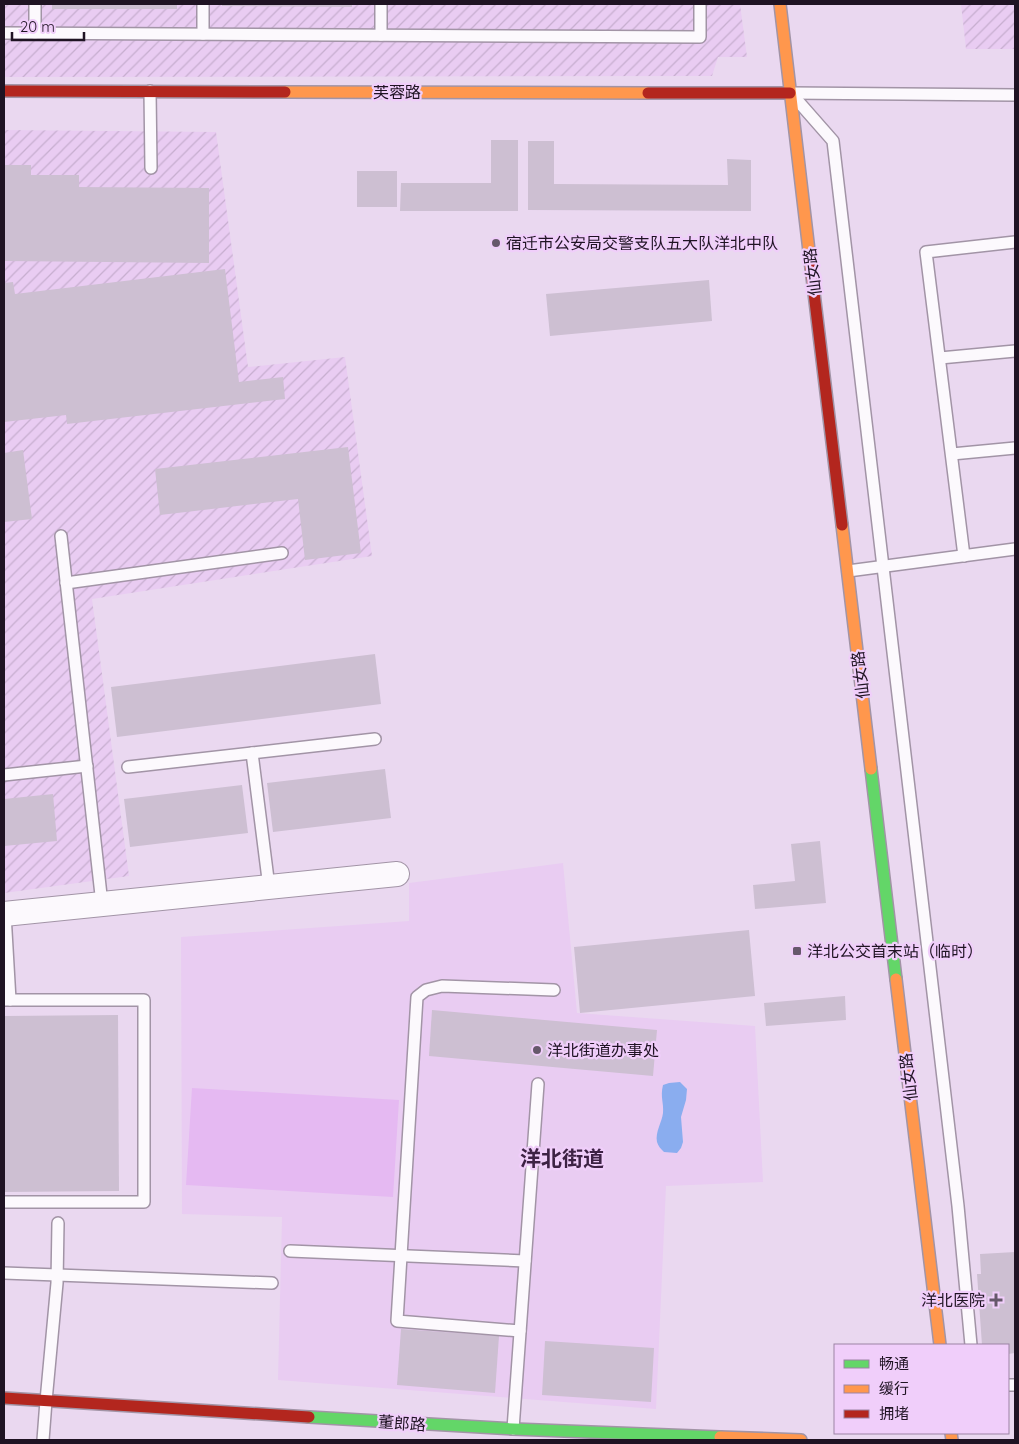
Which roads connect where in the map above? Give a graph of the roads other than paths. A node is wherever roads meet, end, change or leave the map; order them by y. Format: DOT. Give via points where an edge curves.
graph roads {
  1 [pos="36,4"];
  2 [pos="203,4"];
  3 [pos="381,4"];
  4 [pos="700,4"];
  5 [pos="780,4"];
  6 [pos="4,33"];
  7 [pos="36,33"];
  8 [pos="203,34"];
  9 [pos="381,35"];
  10 [pos="4,91"];
  11 [pos="150,91"];
  12 [pos="790,93"];
  13 [pos="1015,95"];
  14 [pos="151,168"];
  15 [pos="1015,242"];
  16 [pos="1015,351"];
  17 [pos="940,358"];
  18 [pos="1015,448"];
  19 [pos="952,454"];
  20 [pos="61,536"];
  21 [pos="1015,549"];
  22 [pos="282,553"];
  23 [pos="964,556"];
  24 [pos="883,566"];
  25 [pos="848,571"];
  26 [pos="66,582"];
  27 [pos="375,739"];
  28 [pos="252,753"];
  29 [pos="87,766"];
  30 [pos="128,767"];
  31 [pos="4,775"];
  32 [pos="397,874"];
  33 [pos="269,887"];
  34 [pos="102,904"];
  35 [pos="4,914"];
  36 [pos="554,990"];
  37 [pos="7,1000"];
  38 [pos="538,1084"];
  39 [pos="4,1202"];
  40 [pos="58,1223"];
  41 [pos="290,1251"];
  42 [pos="401,1256"];
  43 [pos="525,1261"];
  44 [pos="4,1273"];
  45 [pos="57,1275"];
  46 [pos="272,1283"];
  47 [pos="520,1331"];
  48 [pos="940,1344"];
  49 [pos="971,1344"];
  50 [pos="4,1398"];
  51 [pos="46,1401"];
  52 [pos="513,1430"];
  53 [pos="44,1440"];
  54 [pos="801,1440"];
  1 -- 7 [label="lane"];
  2 -- 8 [label="lane"];
  3 -- 9 [label="lane"];
  4 -- 9 [label="lane" via="700,37"];
  5 -- 12 [label="street, 仙女路"];
  6 -- 7 [label="lane"];
  7 -- 8 [label="lane"];
  8 -- 9 [label="lane"];
  10 -- 11 [label="street, 芙蓉路"];
  11 -- 12 [label="street, 芙蓉路"];
  11 -- 14 [label="lane"];
  12 -- 13 [label="lane"];
  12 -- 24 [label="lane" via="833,141"];
  12 -- 25 [label="street, 仙女路"];
  15 -- 17 [label="lane" via="926,252"];
  16 -- 17 [label="lane"];
  17 -- 19 [label="lane"];
  18 -- 19 [label="lane"];
  19 -- 23 [label="lane"];
  20 -- 26 [label="lane"];
  21 -- 23 [label="lane"];
  22 -- 26 [label="lane"];
  23 -- 24 [label="lane"];
  24 -- 25 [label="lane"];
  24 -- 49 [label="lane" via="958,1206"];
  25 -- 48 [label="street, 仙女路"];
  26 -- 29 [label="lane"];
  27 -- 28 [label="lane"];
  28 -- 30 [label="lane"];
  28 -- 33 [label="lane"];
  29 -- 31 [label="lane"];
  29 -- 34 [label="lane"];
  32 -- 33 [label="street"];
  33 -- 34 [label="street"];
  34 -- 35 [label="street"];
  35 -- 37 [label="lane"];
  36 -- 42 [label="lane" via="442,986 426,990 417,997"];
  37 -- 39 [label="lane" via="144,1000 144,1202"];
  38 -- 43 [label="lane"];
  40 -- 45 [label="lane"];
  41 -- 42 [label="lane"];
  42 -- 43 [label="lane"];
  42 -- 47 [label="lane" via="397,1321"];
  43 -- 47 [label="lane"];
  44 -- 45 [label="lane"];
  45 -- 46 [label="lane"];
  45 -- 51 [label="lane"];
  47 -- 52 [label="lane"];
  50 -- 51 [label="street, 董郎路"];
  51 -- 52 [label="street, 董郎路"];
  51 -- 53 [label="lane"];
  52 -- 54 [label="street, 董郎路"];
}
